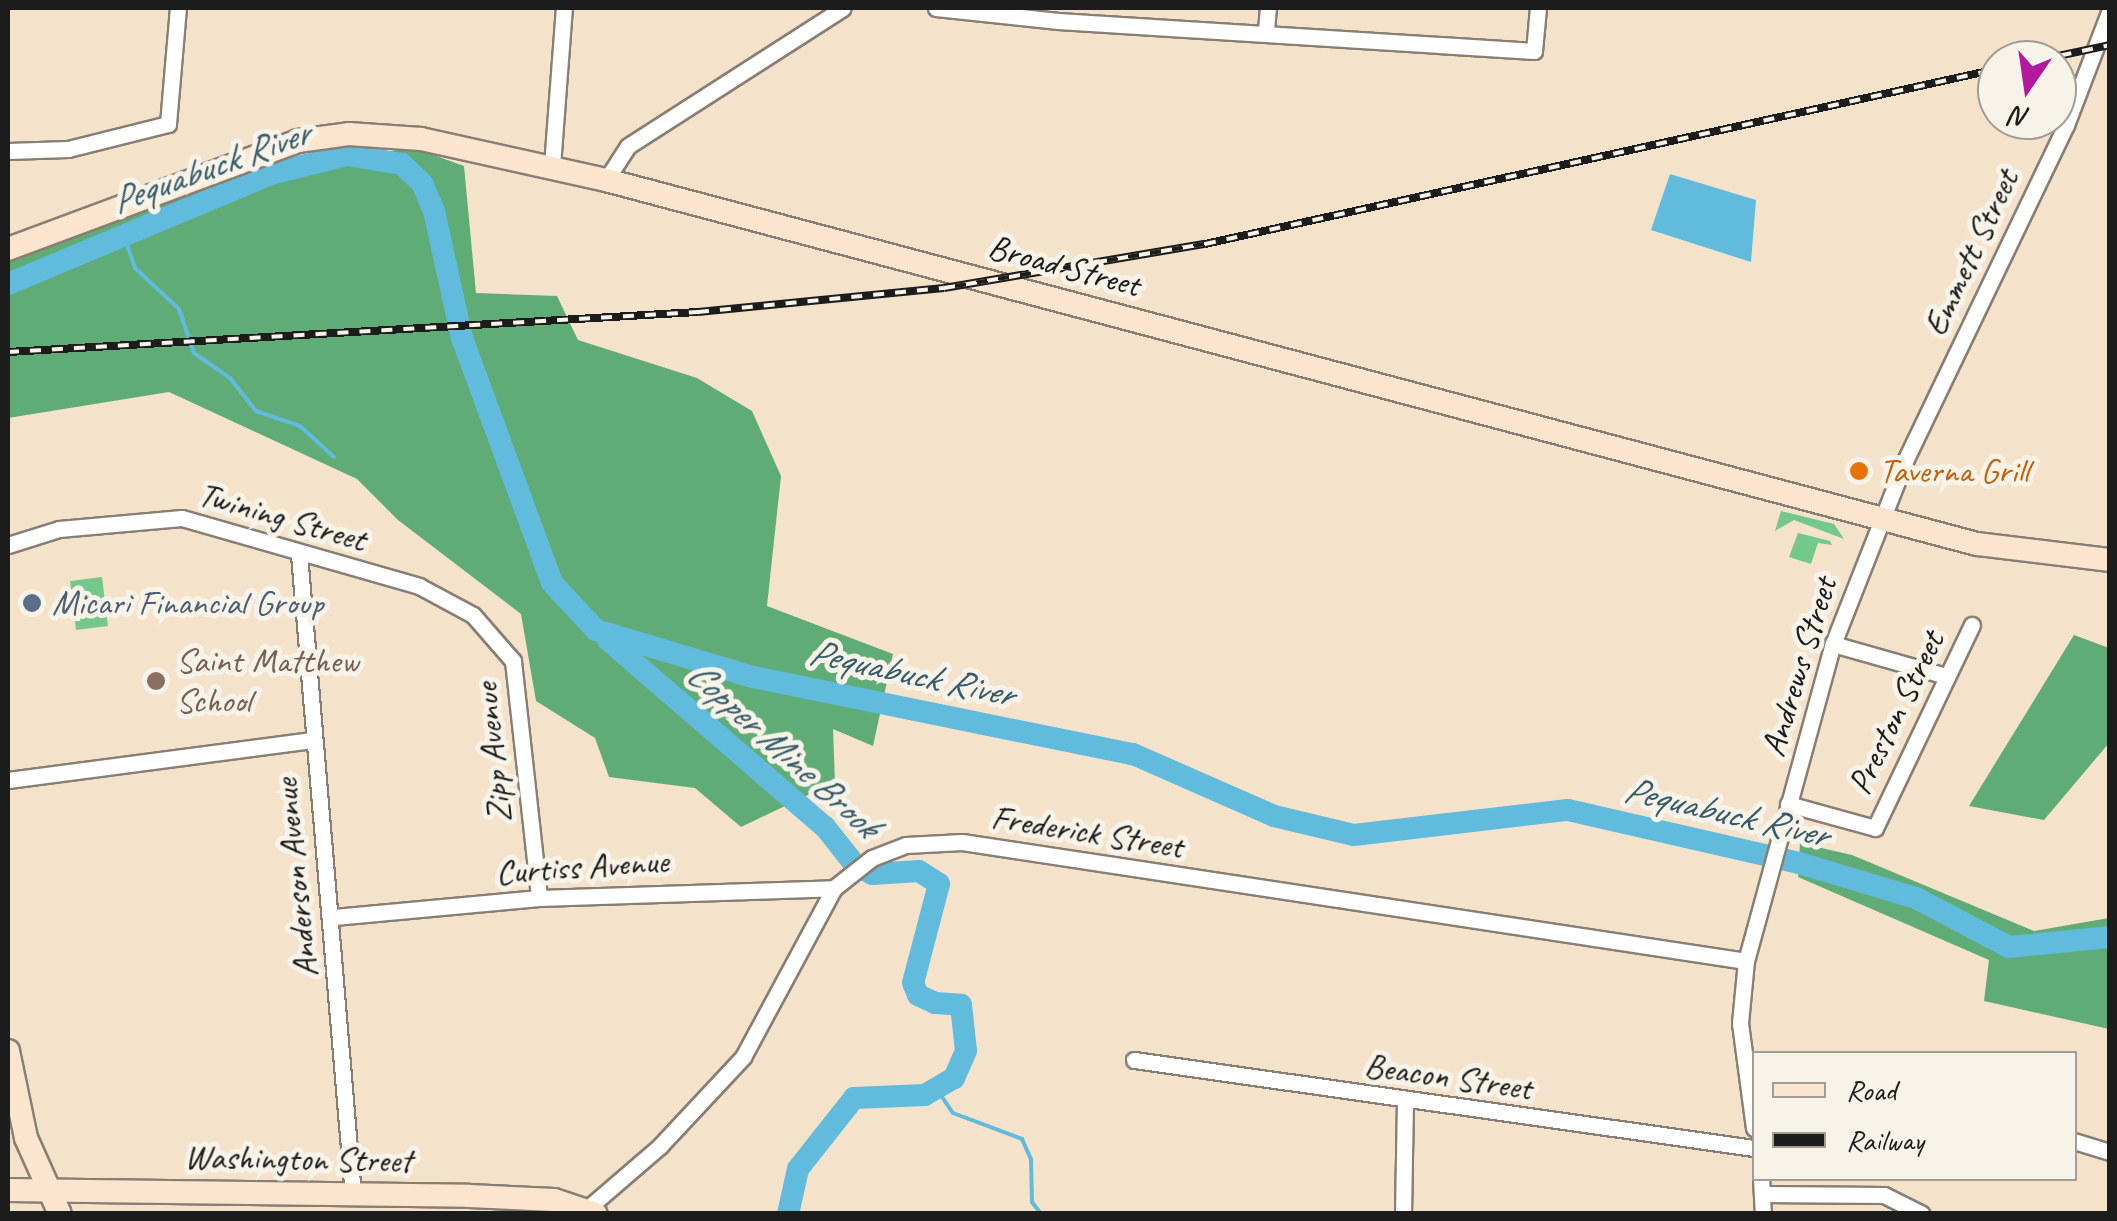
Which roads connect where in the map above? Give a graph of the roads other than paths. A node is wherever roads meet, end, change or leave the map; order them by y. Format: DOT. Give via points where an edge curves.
graph roads {
  1 [pos="178,8"];
  2 [pos="564,8"];
  3 [pos="843,8"];
  4 [pos="936,8"];
  5 [pos="1268,8"];
  6 [pos="1538,8"];
  7 [pos="2110,10"];
  8 [pos="1266,30"];
  9 [pos="8,151"];
  10 [pos="552,166"];
  11 [pos="606,180"];
  12 [pos="8,249"];
  13 [pos="1881,519"];
  14 [pos="8,545"];
  15 [pos="299,554"];
  16 [pos="2110,560"];
  17 [pos="1972,624"];
  18 [pos="1833,644"];
  19 [pos="513,661"];
  20 [pos="1946,676"];
  21 [pos="310,740"];
  22 [pos="8,780"];
  23 [pos="1788,804"];
  24 [pos="834,888"];
  25 [pos="539,898"];
  26 [pos="334,918"];
  27 [pos="1746,961"];
  28 [pos="8,1051"];
  29 [pos="1134,1060"];
  30 [pos="1406,1103"];
  31 [pos="1752,1113"];
  32 [pos="2077,1142"];
  33 [pos="1752,1148"];
  34 [pos="2110,1152"];
  35 [pos="1762,1186"];
  36 [pos="8,1190"];
  37 [pos="354,1196"];
  38 [pos="55,1203"];
  39 [pos="592,1211"];
  40 [pos="1403,1214"];
  41 [pos="1764,1214"];
  42 [pos="1922,1214"];
  1 -- 9 [label="street" via="168,124 68,149"];
  2 -- 10 [label="street"];
  3 -- 11 [label="street" via="628,146"];
  4 -- 8 [label="street" via="1058,22"];
  5 -- 8 [label="street"];
  6 -- 8 [label="street" via="1534,51"];
  7 -- 13 [label="street, Emmett Street" via="2066,125"];
  10 -- 11 [label="main road, Broad Street"];
  10 -- 12 [label="main road, Broad Street" via="421,138 349,134 298,141"];
  11 -- 13 [label="main road, Broad Street"];
  13 -- 16 [label="main road, Broad Street" via="1977,544"];
  13 -- 18 [label="street, Andrews Street"];
  14 -- 15 [label="street, Twining Street" via="58,529 182,518"];
  15 -- 19 [label="street, Twining Street" via="419,586 473,615"];
  15 -- 21 [label="street, Anderson Avenue"];
  17 -- 20 [label="street, Preston Street"];
  18 -- 20 [label="street"];
  18 -- 23 [label="street, Andrews Street"];
  19 -- 25 [label="street, Zipp Avenue"];
  20 -- 23 [label="street, Preston Street" via="1875,828"];
  21 -- 22 [label="street"];
  21 -- 26 [label="street, Anderson Avenue"];
  23 -- 27 [label="street, Andrews Street"];
  24 -- 25 [label="street, Curtiss Avenue"];
  24 -- 27 [label="street, Frederick Street" via="872,858 929,841 962,842"];
  24 -- 39 [label="street, Frederick Street" via="743,1057"];
  25 -- 26 [label="street, Curtiss Avenue"];
  26 -- 37 [label="street, Anderson Avenue"];
  27 -- 31 [label="street, Andrews Street" via="1740,1023"];
  28 -- 38 [label="main road" via="16,1109"];
  29 -- 30 [label="street, Beacon Street"];
  30 -- 33 [label="street, Beacon Street"];
  30 -- 40 [label="street"];
  32 -- 34 [label="street"];
  35 -- 41 [label="street"];
  35 -- 42 [label="street" via="1884,1195"];
  36 -- 38 [label="main road, Washington Street"];
  37 -- 38 [label="main road, Washington Street"];
  37 -- 39 [label="main road, Washington Street" via="554,1200"];
}
